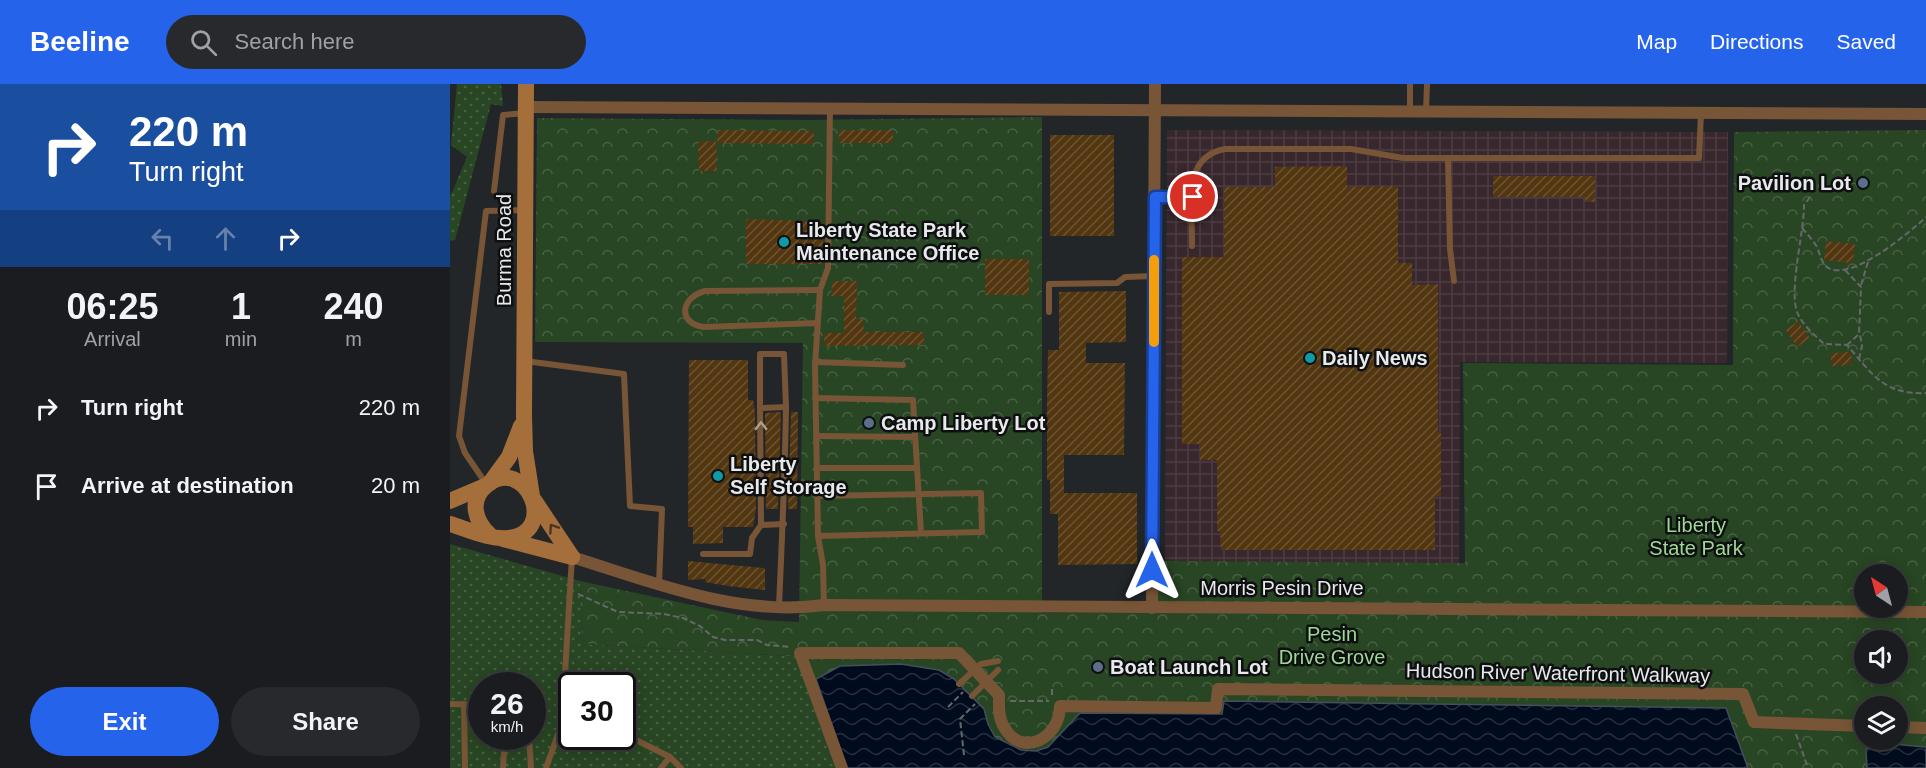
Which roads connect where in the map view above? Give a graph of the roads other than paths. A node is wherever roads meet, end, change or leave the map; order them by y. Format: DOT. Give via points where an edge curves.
graph roads {
  1 [pos="526,84"];
  2 [pos="1155,84"];
  3 [pos="1410,84"];
  4 [pos="1427,84"];
  5 [pos="830,108"];
  6 [pos="526,110"];
  7 [pos="1155,110"];
  8 [pos="1410,112"];
  9 [pos="1426,112"];
  10 [pos="1701,113"];
  11 [pos="1926,114"];
  12 [pos="1448,159"];
  13 [pos="494,191"];
  14 [pos="1155,197"];
  15 [pos="1193,197"];
  16 [pos="526,210"];
  17 [pos="1192,246"];
  18 [pos="1154,276"];
  19 [pos="1454,281"];
  20 [pos="820,290"];
  21 [pos="1049,312"];
  22 [pos="818,323"];
  23 [pos="524,361"];
  24 [pos="815,363"];
  25 [pos="903,365"];
  26 [pos="815,398"];
  27 [pos="786,407"];
  28 [pos="760,408"];
  29 [pos="524,416"];
  30 [pos="816,436"];
  31 [pos="915,437"];
  32 [pos="817,468"];
  33 [pos="917,468"];
  34 [pos="487,485"];
  35 [pos="918,494"];
  36 [pos="818,496"];
  37 [pos="533,498"];
  38 [pos="450,501"];
  39 [pos="450,524"];
  40 [pos="784,524"];
  41 [pos="761,525"];
  42 [pos="921,534"];
  43 [pos="492,536"];
  44 [pos="818,536"];
  45 [pos="703,554"];
  46 [pos="572,557"];
  47 [pos="659,584"];
  48 [pos="824,605"];
  49 [pos="778,607"];
  50 [pos="1152,608"];
  51 [pos="1926,612"];
  52 [pos="998,662"];
  53 [pos="975,669"];
  54 [pos="998,670"];
  55 [pos="566,672"];
  56 [pos="986,682"];
  57 [pos="959,684"];
  58 [pos="972,696"];
  59 [pos="450,704"];
  60 [pos="464,704"];
  61 [pos="468,704"];
  62 [pos="1854,726"];
  63 [pos="1908,727"];
  64 [pos="1926,728"];
  65 [pos="558,734"];
  66 [pos="636,740"];
  67 [pos="504,750"];
  68 [pos="530,750"];
  69 [pos="670,757"];
  70 [pos="465,768"];
  71 [pos="503,768"];
  72 [pos="531,768"];
  73 [pos="546,768"];
  74 [pos="662,768"];
  75 [pos="681,768"];
  76 [pos="842,768"];
  1 -- 6 [label="street, Burma Road"];
  2 -- 7 [label="street"];
  3 -- 8 [label="lane"];
  4 -- 9 [label="lane"];
  5 -- 6 [label="street"];
  5 -- 7 [label="street"];
  5 -- 20 [label="lane" via="828,268"];
  6 -- 13 [label="lane" via="503,115"];
  6 -- 16 [label="street, Burma Road"];
  7 -- 8 [label="street"];
  7 -- 14 [label="street"];
  8 -- 9 [label="street"];
  9 -- 10 [label="street"];
  10 -- 11 [label="street"];
  10 -- 12 [label="lane" via="1699,159"];
  12 -- 15 [label="lane" via="1402,158 1351,149 1225,149 1201,158 1193,172"];
  12 -- 19 [label="lane"];
  14 -- 15 [label="lane"];
  14 -- 18 [label="street"];
  15 -- 17 [label="lane"];
  16 -- 23 [label="street, Burma Road"];
  16 -- 34 [label="lane" via="486,211 459,436 465,453"];
  18 -- 21 [label="lane" via="1125,277 1117,283 1049,284"];
  18 -- 50 [label="street"];
  20 -- 22 [label="lane"];
  20 -- 22 [label="lane" via="705,291 694,294 685,311 692,325 703,327"];
  22 -- 24 [label="lane"];
  23 -- 29 [label="street, Burma Road"];
  23 -- 47 [label="lane" via="624,374 630,506 662,509"];
  24 -- 25 [label="lane"];
  24 -- 26 [label="lane"];
  26 -- 30 [label="lane"];
  26 -- 31 [label="lane" via="913,400"];
  27 -- 28 [label="lane"];
  27 -- 28 [label="lane" via="784,354 760,354"];
  27 -- 40 [label="lane"];
  41 -- 28 [label="lane, one-way"];
  29 -- 34 [label="street, Burma Road" via="509,457"];
  29 -- 37 [label="street, Burma Road"];
  30 -- 31 [label="lane"];
  30 -- 32 [label="lane"];
  31 -- 33 [label="lane"];
  32 -- 33 [label="lane"];
  32 -- 36 [label="lane"];
  33 -- 35 [label="lane"];
  34 -- 37 [label="street" via="513,480"];
  34 -- 38 [label="street"];
  34 -- 43 [label="street" via="478,496 475,509 478,522"];
  35 -- 36 [label="lane"];
  35 -- 42 [label="lane"];
  35 -- 42 [label="lane" via="981,493 982,532"];
  36 -- 44 [label="lane"];
  37 -- 43 [label="street" via="533,520 523,532 509,538"];
  46 -- 37 [label="street, one-way"];
  39 -- 43 [label="street, Morris Pesin Drive"];
  40 -- 41 [label="lane"];
  40 -- 49 [label="lane"];
  41 -- 45 [label="lane" via="752,538 750,554"];
  42 -- 44 [label="lane"];
  43 -- 46 [label="street, Morris Pesin Drive"];
  44 -- 48 [label="lane"];
  46 -- 47 [label="street, Morris Pesin Drive"];
  46 -- 55 [label="lane"];
  47 -- 49 [label="street, Morris Pesin Drive" via="715,599"];
  48 -- 49 [label="street, Morris Pesin Drive"];
  48 -- 50 [label="street, Morris Pesin Drive"];
  50 -- 51 [label="street, Morris Pesin Drive"];
  52 -- 53 [label="lane" via="981,664"];
  53 -- 56 [label="street, Hudson River Waterfront Walkway"];
  53 -- 57 [label="lane"];
  53 -- 76 [label="street, Hudson River Waterfront Walkway" via="959,653 800,653"];
  54 -- 56 [label="lane"];
  56 -- 58 [label="lane"];
  56 -- 62 [label="street, Hudson River Waterfront Walkway" via="999,695 1004,728 1014,738 1034,743 1050,735 1060,718 1060,706 1216,708 1218,689 1743,694 1754,722"];
  59 -- 60 [label="lane"];
  60 -- 61 [label="lane"];
  60 -- 70 [label="lane"];
  63 -- 64 [label="street"];
  65 -- 73 [label="lane"];
  66 -- 69 [label="lane"];
  67 -- 71 [label="lane"];
  68 -- 72 [label="lane"];
  69 -- 74 [label="lane"];
  69 -- 75 [label="lane"];
}
